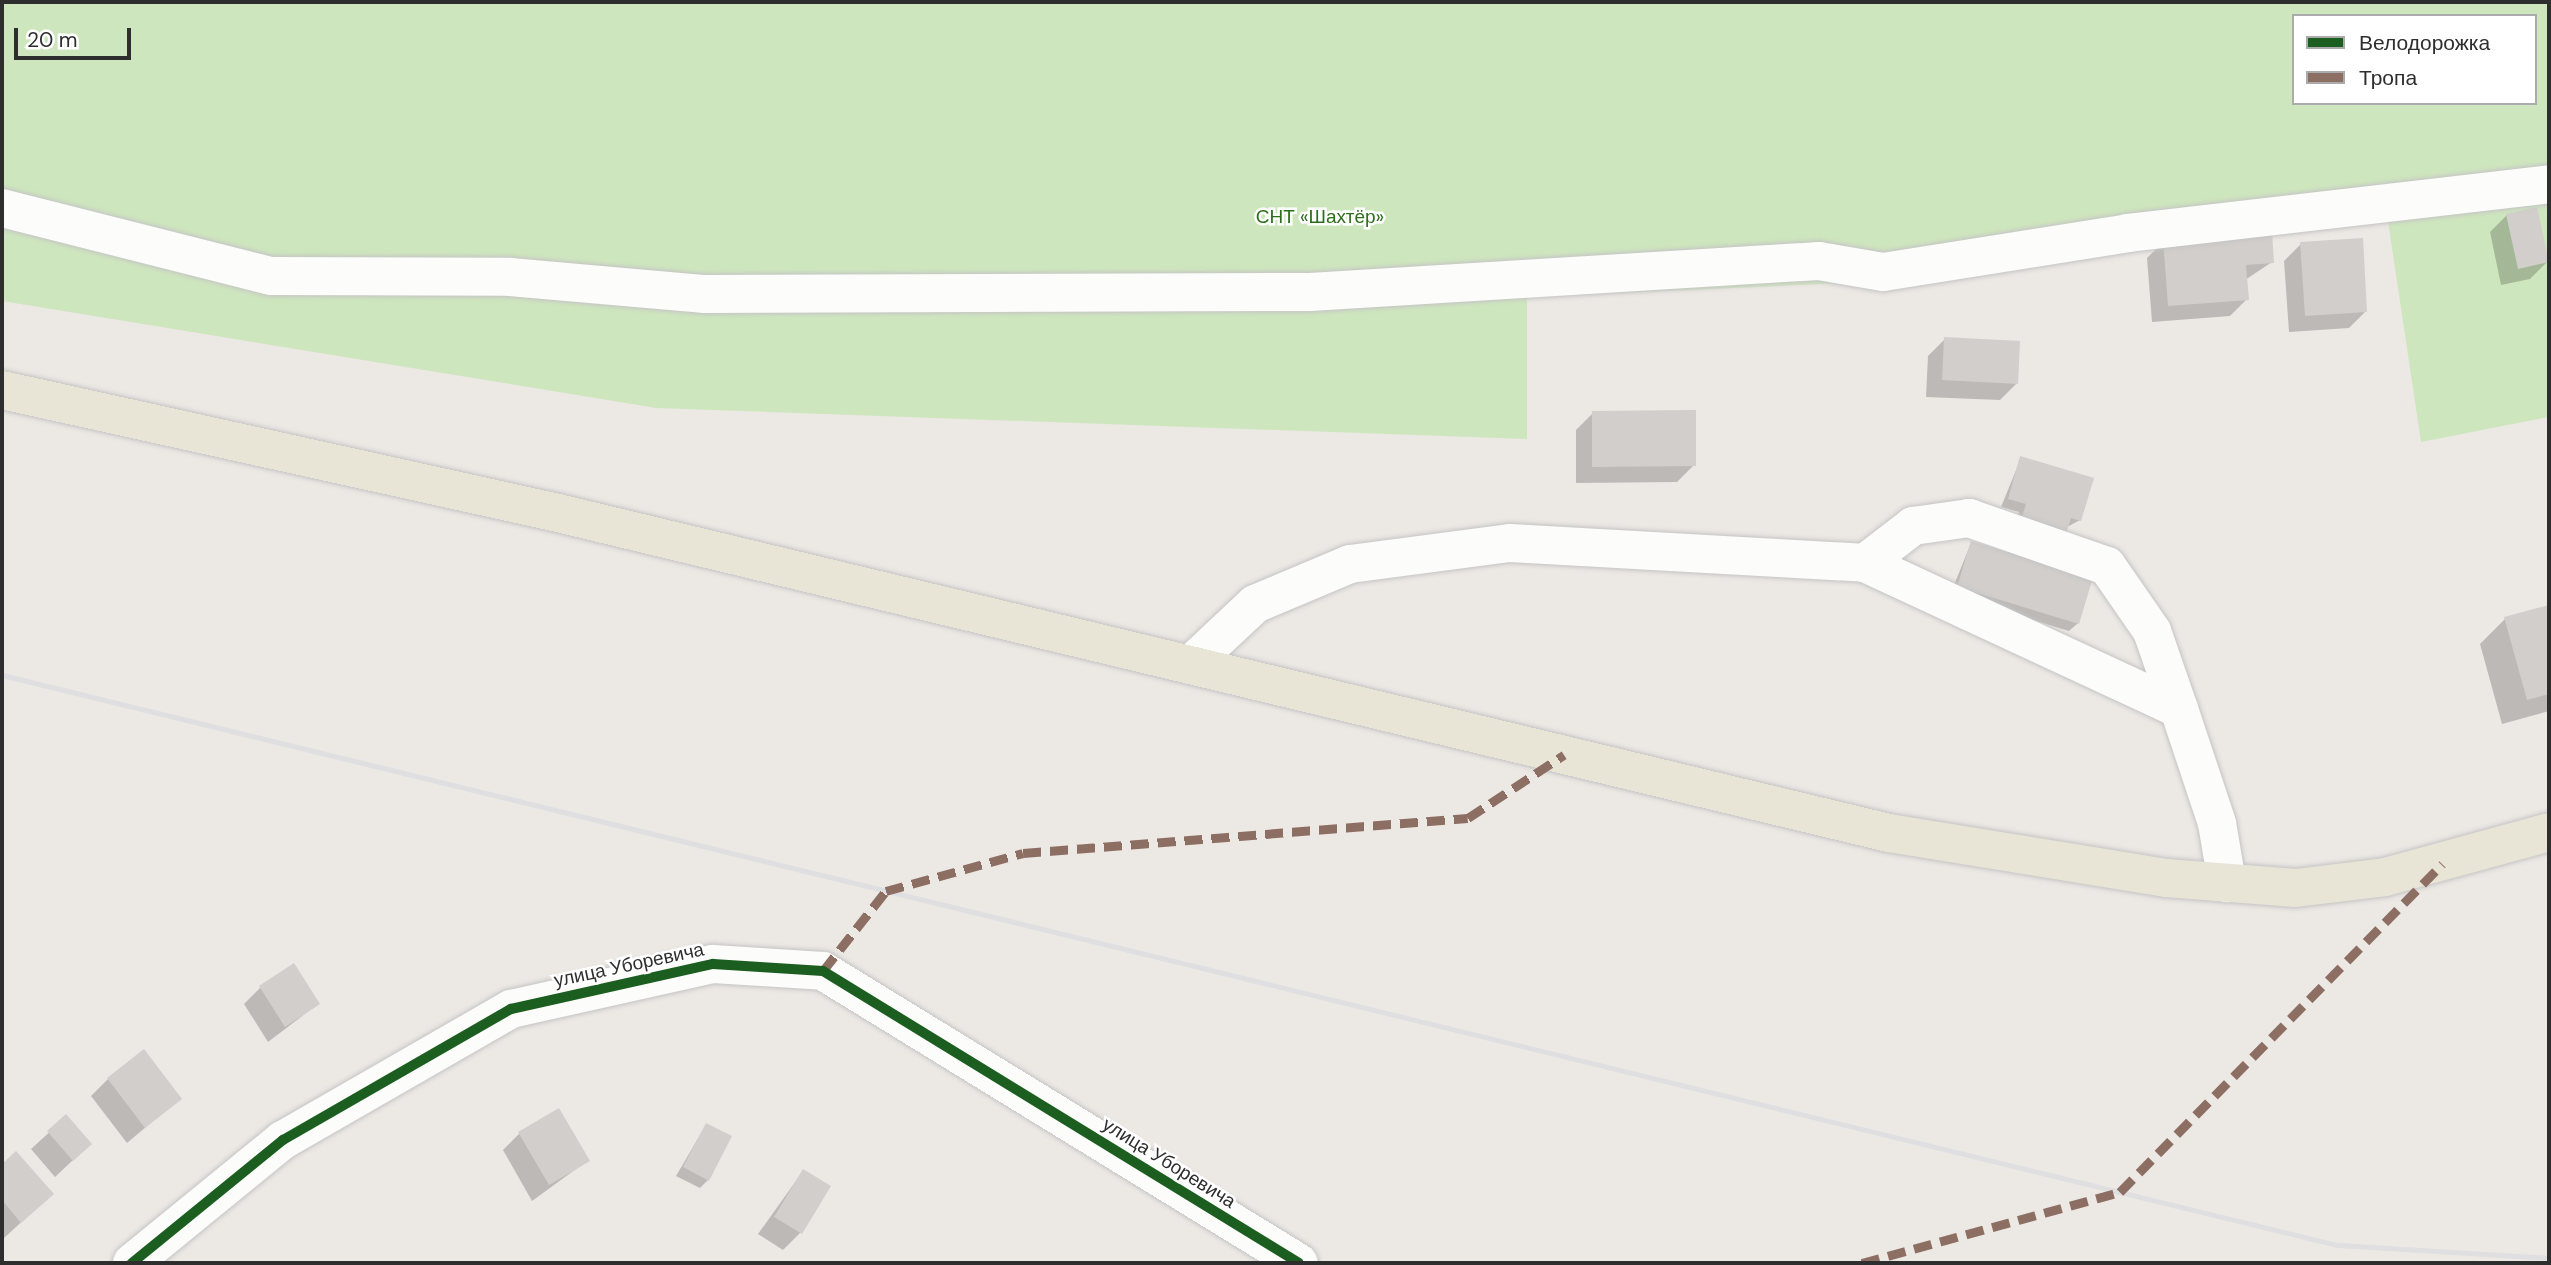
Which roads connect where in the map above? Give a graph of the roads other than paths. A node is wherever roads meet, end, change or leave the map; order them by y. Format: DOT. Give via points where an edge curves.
graph roads {
  1 [pos="2549,184"];
  2 [pos="2,208"];
  3 [pos="2,390"];
  4 [pos="1865,563"];
  5 [pos="1190,665"];
  6 [pos="2179,709"];
  7 [pos="2549,832"];
  8 [pos="2227,883"];
  9 [pos="132,1263"];
  10 [pos="1299,1263"];
  1 -- 2 [label="street" via="2128,233 1883,272 1819,261 1310,292 705,294 510,276 271,276"];
  3 -- 5 [label="main road" via="558,513"];
  4 -- 5 [label="street" via="1510,543 1350,564 1255,604"];
  4 -- 6 [label="street"];
  4 -- 6 [label="street" via="1913,526 1969,518 2107,566 2152,631"];
  5 -- 8 [label="main road" via="1889,833"];
  6 -- 8 [label="street" via="2217,823"];
  7 -- 8 [label="main road" via="2385,877 2296,888"];
  9 -- 10 [label="street, улица Уборевича" via="283,1140 510,1009 713,964 823,971"];
}
